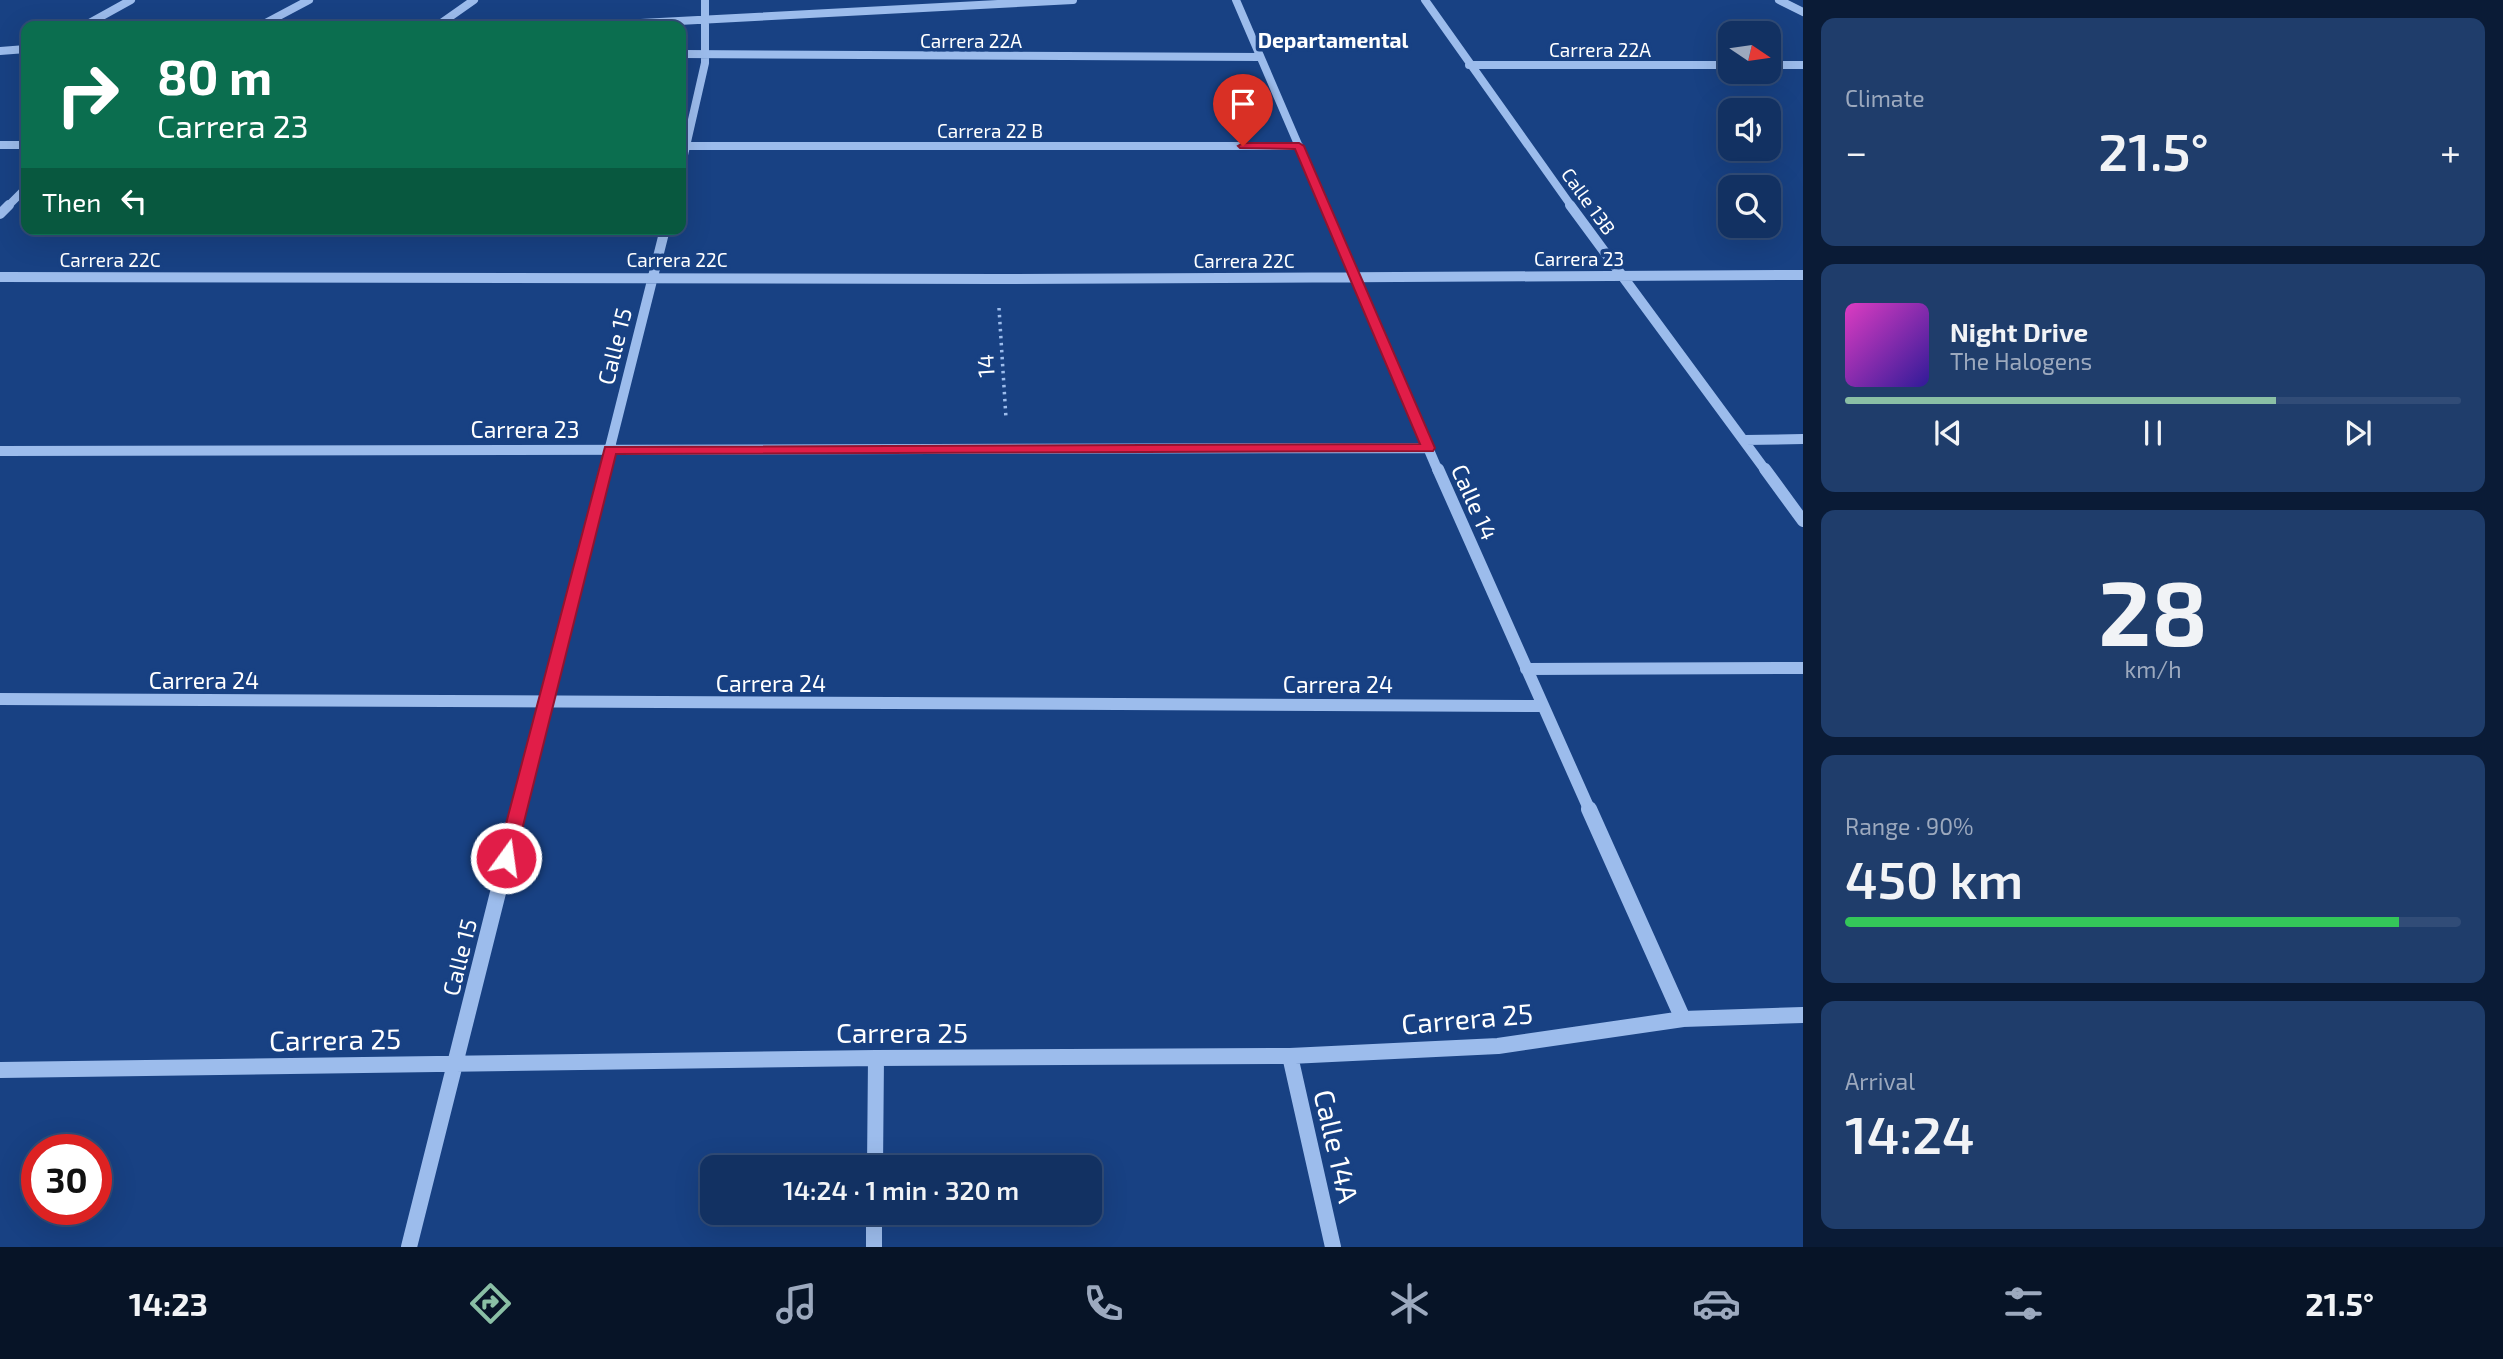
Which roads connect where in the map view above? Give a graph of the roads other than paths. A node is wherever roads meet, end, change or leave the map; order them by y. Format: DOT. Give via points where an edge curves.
graph roads {
  1 [pos="131,0"];
  2 [pos="309,0"];
  3 [pos="474,0"];
  4 [pos="705,0"];
  5 [pos="1073,0"];
  6 [pos="1236,0"];
  7 [pos="1425,0"];
  8 [pos="1779,0"];
  9 [pos="938,4"];
  10 [pos="1803,12"];
  11 [pos="708,20"];
  12 [pos="93,21"];
  13 [pos="269,21"];
  14 [pos="444,21"];
  15 [pos="686,21"];
  16 [pos="21,49"];
  17 [pos="0,51"];
  18 [pos="686,54"];
  19 [pos="706,54"];
  20 [pos="1260,57"];
  21 [pos="1469,65"];
  22 [pos="1718,65"];
  23 [pos="1782,65"];
  24 [pos="1803,65"];
  25 [pos="686,138"];
  26 [pos="0,145"];
  27 [pos="21,145"];
  28 [pos="686,146"];
  29 [pos="1299,146"];
  30 [pos="21,193"];
  31 [pos="0,214"];
  32 [pos="664,235"];
  33 [pos="1803,275"];
  34 [pos="1622,276"];
  35 [pos="0,277"];
  36 [pos="653,277"];
  37 [pos="1355,277"];
  38 [pos="1803,439"];
  39 [pos="1745,440"];
  40 [pos="1428,448"];
  41 [pos="610,450"];
  42 [pos="0,451"];
  43 [pos="1803,521"];
  44 [pos="1803,668"];
  45 [pos="1526,669"];
  46 [pos="0,699"];
  47 [pos="545,703"];
  48 [pos="1542,706"];
  49 [pos="1803,1014"];
  50 [pos="1683,1018"];
  51 [pos="1290,1056"];
  52 [pos="876,1058"];
  53 [pos="454,1064"];
  54 [pos="1,1072"];
  55 [pos="875,1155"];
  56 [pos="874,1225"];
  57 [pos="409,1247"];
  58 [pos="874,1247"];
  59 [pos="1333,1247"];
  1 -- 12 [label="street"];
  2 -- 13 [label="street"];
  3 -- 14 [label="street"];
  4 -- 11 [label="street"];
  5 -- 9 [label="street"];
  6 -- 20 [label="street, Calle 14"];
  7 -- 21 [label="street, Calle 13B"];
  8 -- 10 [label="street"];
  9 -- 11 [label="street"];
  11 -- 15 [label="street"];
  11 -- 19 [label="street"];
  16 -- 17 [label="street"];
  18 -- 19 [label="street, Carrera 22A"];
  19 -- 20 [label="street, Carrera 22A"];
  19 -- 25 [label="street"];
  20 -- 29 [label="street, Calle 14"];
  21 -- 22 [label="street, Carrera 22A"];
  21 -- 34 [label="street, Calle 13B"];
  23 -- 24 [label="street"];
  26 -- 27 [label="street"];
  28 -- 29 [label="street, Carrera 22 B"];
  29 -- 37 [label="street, Calle 14"];
  30 -- 31 [label="street"];
  32 -- 36 [label="street, Calle 15"];
  33 -- 34 [label="street, Carrera 23"];
  34 -- 37 [label="street, Carrera 23"];
  34 -- 39 [label="street, Calle 13B"];
  35 -- 36 [label="street, Carrera 22C"];
  36 -- 37 [label="street, Carrera 22C"];
  36 -- 41 [label="street, Calle 15"];
  37 -- 40 [label="street, Calle 14"];
  38 -- 39 [label="street"];
  39 -- 43 [label="street, Calle 13B"];
  40 -- 41 [label="street, Carrera 23"];
  40 -- 45 [label="street, Calle 14"];
  41 -- 42 [label="street, Carrera 23"];
  41 -- 47 [label="street, Calle 15"];
  44 -- 45 [label="street"];
  45 -- 48 [label="street, Calle 14"];
  46 -- 47 [label="street, Carrera 24"];
  47 -- 48 [label="street, Carrera 24"];
  47 -- 53 [label="street, Calle 15"];
  48 -- 50 [label="street, Calle 14"];
  49 -- 50 [label="street, Carrera 25"];
  50 -- 51 [label="street, Carrera 25" via="1498,1046"];
  51 -- 52 [label="street, Carrera 25"];
  51 -- 59 [label="street, Calle 14A"];
  52 -- 53 [label="street, Carrera 25"];
  52 -- 55 [label="street"];
  53 -- 54 [label="street, Carrera 25"];
  53 -- 57 [label="street, Calle 15"];
  56 -- 58 [label="street"];
}
